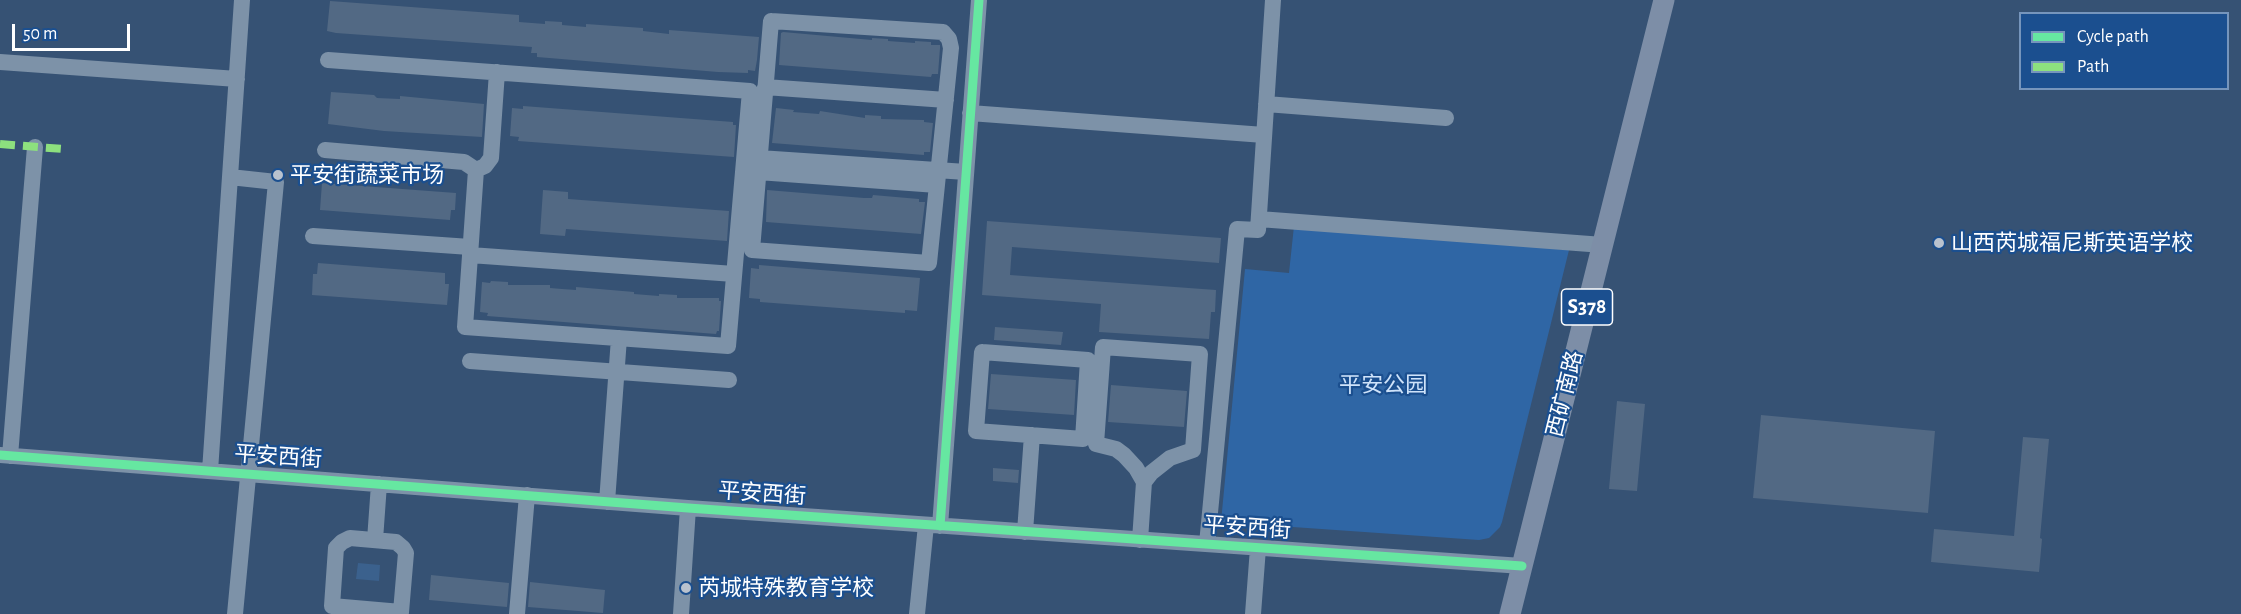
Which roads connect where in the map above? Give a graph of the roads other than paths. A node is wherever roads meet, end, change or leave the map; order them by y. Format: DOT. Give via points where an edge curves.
graph roads {
  1 [pos="242,0"];
  2 [pos="979,0"];
  3 [pos="1273,0"];
  4 [pos="1664,0"];
  5 [pos="328,60"];
  6 [pos="0,62"];
  7 [pos="497,72"];
  8 [pos="237,79"];
  9 [pos="765,87"];
  10 [pos="946,100"];
  11 [pos="1266,104"];
  12 [pos="970,113"];
  13 [pos="1446,118"];
  14 [pos="1264,135"];
  15 [pos="35,147"];
  16 [pos="325,150"];
  17 [pos="759,165"];
  18 [pos="476,170"];
  19 [pos="966,172"];
  20 [pos="230,177"];
  21 [pos="938,178"];
  22 [pos="1259,219"];
  23 [pos="313,236"];
  24 [pos="1603,245"];
  25 [pos="470,251"];
  26 [pos="734,274"];
  27 [pos="619,338"];
  28 [pos="470,361"];
  29 [pos="616,372"];
  30 [pos="729,380"];
  31 [pos="1032,435"];
  32 [pos="5,455"];
  33 [pos="210,471"];
  34 [pos="247,474"];
  35 [pos="1144,482"];
  36 [pos="379,484"];
  37 [pos="527,495"];
  38 [pos="607,502"];
  39 [pos="688,508"];
  40 [pos="933,525"];
  41 [pos="1025,532"];
  42 [pos="375,540"];
  43 [pos="1140,540"];
  44 [pos="1208,544"];
  45 [pos="1258,548"];
  46 [pos="1522,566"];
  47 [pos="235,614"];
  48 [pos="517,614"];
  49 [pos="681,614"];
  50 [pos="917,614"];
  51 [pos="1253,614"];
  52 [pos="1510,614"];
  1 -- 8 [label="street"];
  2 -- 12 [label="street"];
  3 -- 11 [label="street"];
  4 -- 24 [label="main road, 西矿南路 / S378"];
  5 -- 7 [label="street"];
  6 -- 8 [label="street"];
  7 -- 18 [label="street" via="491,158"];
  7 -- 26 [label="street" via="750,91"];
  8 -- 20 [label="street"];
  9 -- 10 [label="street"];
  9 -- 10 [label="street" via="771,21 943,32 951,48"];
  9 -- 17 [label="street"];
  10 -- 21 [label="street"];
  11 -- 13 [label="street"];
  11 -- 14 [label="street"];
  12 -- 14 [label="street"];
  12 -- 19 [label="street"];
  14 -- 22 [label="street"];
  15 -- 32 [label="street"];
  16 -- 18 [label="street" via="464,162"];
  17 -- 21 [label="street"];
  17 -- 21 [label="street" via="752,250 929,263"];
  18 -- 25 [label="street"];
  19 -- 21 [label="street"];
  19 -- 40 [label="street"];
  20 -- 33 [label="street"];
  20 -- 34 [label="street" via="276,182"];
  22 -- 24 [label="street"];
  22 -- 44 [label="street" via="1258,230 1237,229"];
  23 -- 25 [label="street"];
  24 -- 46 [label="main road, 西矿南路 / S378"];
  25 -- 26 [label="street"];
  25 -- 27 [label="street" via="465,327"];
  26 -- 27 [label="street" via="728,346"];
  27 -- 29 [label="street"];
  28 -- 29 [label="street"];
  29 -- 30 [label="street"];
  29 -- 38 [label="street"];
  31 -- 31 [label="street" via="976,431 982,352 1089,360 1083,439"];
  31 -- 41 [label="street"];
  32 -- 33 [label="street, 平安西街"];
  33 -- 34 [label="street, 平安西街"];
  34 -- 36 [label="street, 平安西街"];
  34 -- 47 [label="street"];
  35 -- 35 [label="street" via="1124,455 1096,444 1103,347 1200,354 1193,450 1170,458"];
  35 -- 43 [label="street"];
  36 -- 37 [label="street, 平安西街"];
  36 -- 42 [label="street"];
  37 -- 38 [label="street, 平安西街"];
  37 -- 48 [label="street"];
  38 -- 39 [label="street, 平安西街"];
  39 -- 40 [label="street, 平安西街"];
  39 -- 49 [label="street"];
  40 -- 41 [label="street, 平安西街"];
  40 -- 50 [label="street"];
  41 -- 43 [label="street, 平安西街"];
  42 -- 42 [label="street" via="350,538 336,548 332,606 401,612 406,553 396,542"];
  43 -- 44 [label="street, 平安西街"];
  44 -- 45 [label="street, 平安西街"];
  45 -- 46 [label="street, 平安西街"];
  45 -- 51 [label="street"];
  46 -- 52 [label="main road, 西矿南路 / S378"];
}
